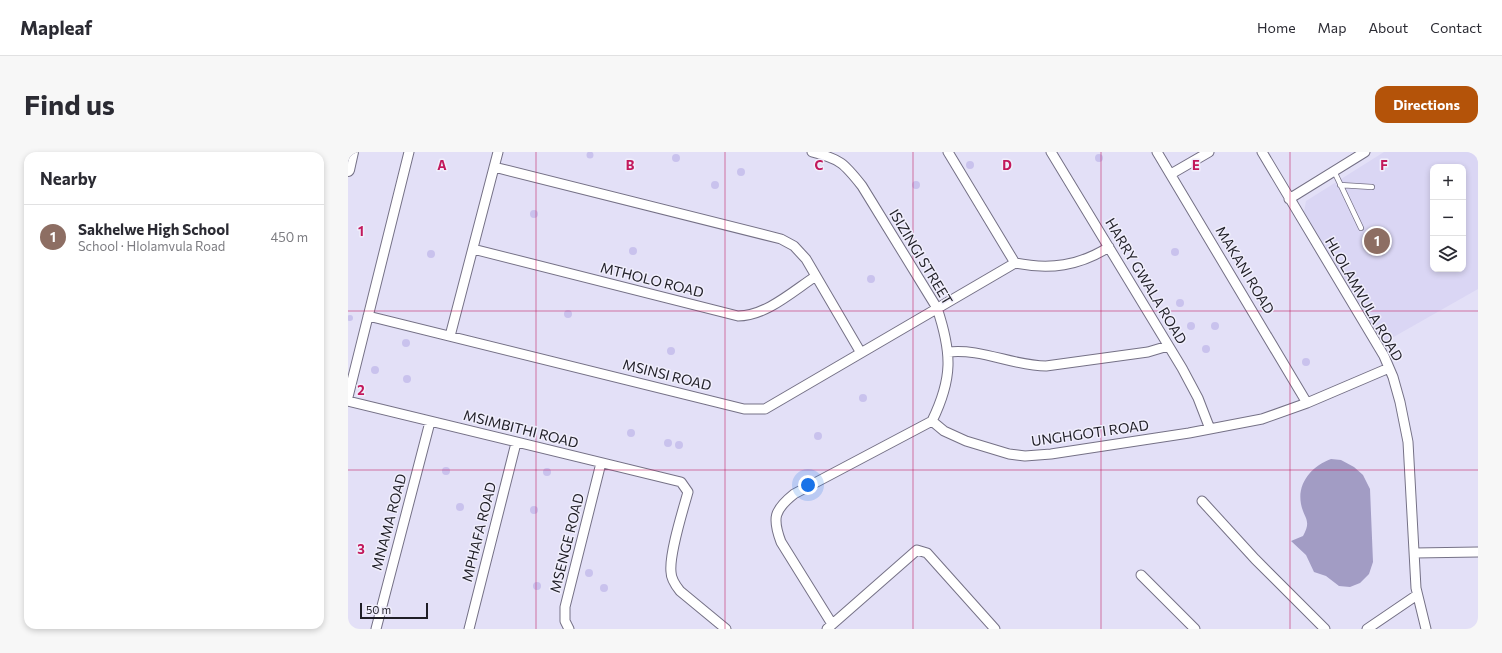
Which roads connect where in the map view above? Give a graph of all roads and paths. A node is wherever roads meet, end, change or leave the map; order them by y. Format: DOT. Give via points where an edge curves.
graph roads {
  1 [pos="352,152"];
  2 [pos="409,152"];
  3 [pos="498,152"];
  4 [pos="812,152"];
  5 [pos="948,152"];
  6 [pos="1051,152"];
  7 [pos="1157,152"];
  8 [pos="1209,152"];
  9 [pos="1262,152"];
  10 [pos="1364,152"];
  11 [pos="494,167"];
  12 [pos="348,170"];
  13 [pos="1334,171"];
  14 [pos="1171,174"];
  15 [pos="1340,185"];
  16 [pos="1372,187"];
  17 [pos="1289,199"];
  18 [pos="1361,228"];
  19 [pos="1109,247"];
  20 [pos="473,249"];
  21 [pos="1015,263"];
  22 [pos="816,276"];
  23 [pos="937,308"];
  24 [pos="368,316"];
  25 [pos="450,336"];
  26 [pos="1168,346"];
  27 [pos="948,352"];
  28 [pos="861,353"];
  29 [pos="1388,368"];
  30 [pos="348,397"];
  31 [pos="348,401"];
  32 [pos="1308,403"];
  33 [pos="932,421"];
  34 [pos="430,422"];
  35 [pos="1210,429"];
  36 [pos="516,442"];
  37 [pos="601,463"];
  38 [pos="1202,501"];
  39 [pos="1478,552"];
  40 [pos="1415,553"];
  41 [pos="1140,575"];
  42 [pos="1417,594"];
  43 [pos="829,627"];
  44 [pos="376,629"];
  45 [pos="469,629"];
  46 [pos="569,629"];
  47 [pos="726,629"];
  48 [pos="994,629"];
  49 [pos="1195,629"];
  50 [pos="1325,629"];
  51 [pos="1367,629"];
  52 [pos="1426,629"];
  1 -- 12 [label="street"];
  2 -- 24 [label="street"];
  3 -- 11 [label="street"];
  4 -- 23 [label="street, ISIZINGI STREET" via="835,158 848,167"];
  5 -- 21 [label="street"];
  6 -- 19 [label="street, HARRY GWALA ROAD"];
  7 -- 14 [label="street, MAKANI ROAD"];
  8 -- 14 [label="street"];
  9 -- 17 [label="street, HLOLAMVULA ROAD"];
  10 -- 13 [label="street"];
  11 -- 20 [label="street"];
  11 -- 22 [label="street" via="781,239 794,246"];
  13 -- 15 [label="lane"];
  13 -- 17 [label="street"];
  14 -- 32 [label="street, MAKANI ROAD"];
  15 -- 16 [label="lane"];
  15 -- 18 [label="lane"];
  17 -- 29 [label="street, HLOLAMVULA ROAD" via="1384,356"];
  19 -- 21 [label="street" via="1092,258 1073,264 1047,266"];
  19 -- 26 [label="street, HARRY GWALA ROAD"];
  20 -- 22 [label="street, MTHOLO ROAD" via="738,316 762,312"];
  20 -- 25 [label="street"];
  21 -- 23 [label="street, MSINSI ROAD"];
  22 -- 28 [label="street"];
  23 -- 27 [label="street, ISIZINGI STREET"];
  23 -- 28 [label="street, MSINSI ROAD"];
  24 -- 25 [label="street, MSINSI ROAD"];
  24 -- 30 [label="street"];
  25 -- 28 [label="street, MSINSI ROAD" via="744,409 757,410 765,409"];
  26 -- 27 [label="street" via="1148,352 1046,366 1031,366 963,350"];
  26 -- 35 [label="street, HARRY GWALA ROAD" via="1198,398"];
  27 -- 33 [label="street, ISIZINGI STREET" via="947,384"];
  29 -- 32 [label="street, UNGHGOTI ROAD"];
  29 -- 40 [label="street, HLOLAMVULA ROAD" via="1400,402 1408,442"];
  31 -- 34 [label="street, MSIMBITHI ROAD"];
  32 -- 35 [label="street, UNGHGOTI ROAD" via="1262,419"];
  33 -- 35 [label="street, UNGHGOTI ROAD" via="944,431 966,441 1009,454 1025,456"];
  33 -- 43 [label="street" via="794,494 780,505 776,528 781,542"];
  34 -- 36 [label="street, MSIMBITHI ROAD"];
  34 -- 44 [label="street, MNAMA ROAD"];
  36 -- 37 [label="street, MSIMBITHI ROAD"];
  36 -- 45 [label="street, MPHAFA ROAD"];
  37 -- 46 [label="street, MSENGE ROAD" via="565,607 565,621"];
  37 -- 47 [label="street, MSIMBITHI ROAD" via="682,482 686,487 688,492 671,560 671,573 680,592"];
  38 -- 50 [label="street"];
  39 -- 40 [label="street"];
  40 -- 42 [label="street, HLOLAMVULA ROAD"];
  41 -- 49 [label="street"];
  42 -- 51 [label="street"];
  42 -- 52 [label="street, HLOLAMVULA ROAD"];
  43 -- 48 [label="street" via="917,550 931,557"];
}
